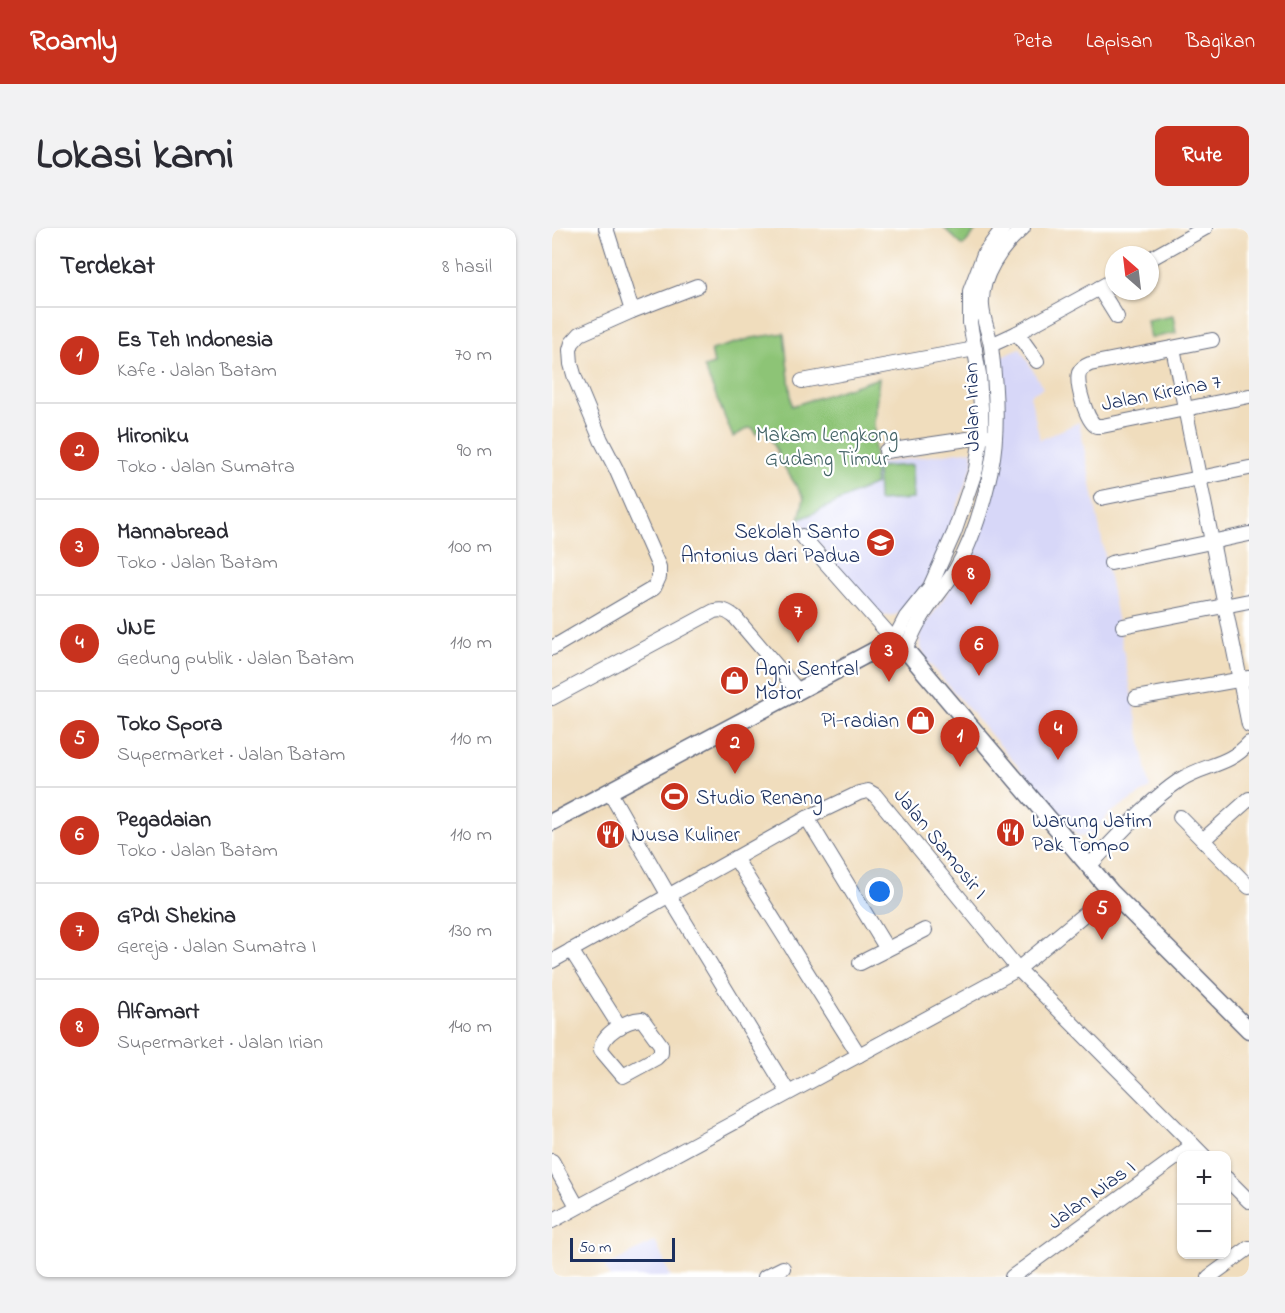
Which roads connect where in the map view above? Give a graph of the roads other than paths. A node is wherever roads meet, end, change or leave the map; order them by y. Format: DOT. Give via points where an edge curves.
graph roads {
  1 [pos="606,228"];
  2 [pos="1003,228"];
  3 [pos="1023,228"];
  4 [pos="1204,228"];
  5 [pos="1159,254"];
  6 [pos="1105,285"];
  7 [pos="697,286"];
  8 [pos="1100,288"];
  9 [pos="976,291"];
  10 [pos="632,311"];
  11 [pos="1118,317"];
  12 [pos="1017,333"];
  13 [pos="1212,340"];
  14 [pos="990,345"];
  15 [pos="1173,348"];
  16 [pos="975,349"];
  17 [pos="1036,361"];
  18 [pos="802,381"];
  19 [pos="1249,396"];
  20 [pos="1186,411"];
  21 [pos="988,436"];
  22 [pos="886,451"];
  23 [pos="1249,468"];
  24 [pos="1199,478"];
  25 [pos="1101,498"];
  26 [pos="1249,534"];
  27 [pos="802,536"];
  28 [pos="1211,542"];
  29 [pos="1112,562"];
  30 [pos="1249,601"];
  31 [pos="1225,606"];
  32 [pos="1123,626"];
  33 [pos="899,644"];
  34 [pos="552,648"];
  35 [pos="1244,679"];
  36 [pos="798,691"];
  37 [pos="552,698"];
  38 [pos="1136,698"];
  39 [pos="1249,725"];
  40 [pos="1249,743"];
  41 [pos="609,791"];
  42 [pos="1249,799"];
  43 [pos="1180,817"];
  44 [pos="807,819"];
  45 [pos="552,822"];
  46 [pos="1203,840"];
  47 [pos="735,858"];
  48 [pos="1089,866"];
  49 [pos="1249,887"];
  50 [pos="1111,892"];
  51 [pos="669,896"];
  52 [pos="925,930"];
  53 [pos="887,949"];
  54 [pos="571,950"];
  55 [pos="552,961"];
  56 [pos="860,963"];
  57 [pos="1018,969"];
  58 [pos="620,1027"];
  59 [pos="1249,1030"];
  60 [pos="859,1055"];
  61 [pos="788,1092"];
  62 [pos="1193,1145"];
  63 [pos="1200,1151"];
  64 [pos="552,1161"];
  65 [pos="1231,1182"];
  66 [pos="1249,1201"];
  67 [pos="577,1206"];
  68 [pos="552,1221"];
  69 [pos="1249,1248"];
  70 [pos="783,1268"];
  71 [pos="765,1277"];
  72 [pos="1012,1277"];
  73 [pos="1209,1277"];
  1 -- 10 [label="street"];
  2 -- 9 [label="street, Jalan Irian" via="984,254"];
  3 -- 9 [label="street, Jalan Irian" via="995,260"];
  4 -- 5 [label="street"];
  6 -- 8 [label="street"];
  7 -- 10 [label="street"];
  8 -- 11 [label="street"];
  8 -- 12 [label="street"];
  9 -- 14 [label="street, Jalan Irian"];
  9 -- 16 [label="street, Jalan Irian" via="970,323"];
  10 -- 34 [label="street" via="580,334 572,343 571,364 659,567 659,577 654,588"];
  12 -- 14 [label="street"];
  12 -- 17 [label="street"];
  13 -- 15 [label="street"];
  14 -- 21 [label="street, Jalan Irian" via="995,399"];
  15 -- 20 [label="street"];
  15 -- 20 [label="street, Jalan Kireina 7" via="1089,364 1078,378 1086,415 1092,424 1102,426"];
  16 -- 18 [label="street, Jalan Irian"];
  16 -- 21 [label="street, Jalan Irian"];
  19 -- 20 [label="street, Jalan Kireina 7"];
  20 -- 24 [label="street"];
  21 -- 22 [label="street, Jalan Irian"];
  21 -- 33 [label="street, Jalan Irian" via="974,528 942,591 922,616 916,631"];
  23 -- 24 [label="street"];
  24 -- 25 [label="street"];
  24 -- 28 [label="street"];
  26 -- 28 [label="street"];
  27 -- 33 [label="street"];
  28 -- 29 [label="street"];
  28 -- 31 [label="street"];
  30 -- 31 [label="street"];
  31 -- 32 [label="street"];
  31 -- 35 [label="street"];
  33 -- 36 [label="street"];
  33 -- 48 [label="street"];
  35 -- 38 [label="street"];
  35 -- 39 [label="street"];
  36 -- 37 [label="street" via="735,617 721,610"];
  36 -- 41 [label="street"];
  40 -- 48 [label="street" via="1228,761 1205,767 1166,790"];
  41 -- 45 [label="street"];
  41 -- 51 [label="street"];
  42 -- 46 [label="street"];
  43 -- 46 [label="street"];
  44 -- 47 [label="street, Jalan Samosir I"];
  44 -- 53 [label="street"];
  44 -- 57 [label="street, Jalan Samosir I" via="859,793 875,795"];
  46 -- 49 [label="street"];
  47 -- 51 [label="street, Jalan Samosir I"];
  47 -- 60 [label="street"];
  48 -- 50 [label="street"];
  50 -- 57 [label="street"];
  50 -- 59 [label="street"];
  51 -- 54 [label="street, Jalan Samosir I"];
  51 -- 61 [label="street"];
  52 -- 53 [label="street"];
  53 -- 56 [label="street"];
  54 -- 55 [label="street, Jalan Samosir I"];
  54 -- 58 [label="street"];
  57 -- 60 [label="street"];
  57 -- 62 [label="street, Jalan Samosir I"];
  58 -- 58 [label="street" via="642,1019 661,1045 656,1058 623,1076 601,1050 605,1038"];
  60 -- 61 [label="street"];
  61 -- 67 [label="street"];
  62 -- 63 [label="street, Jalan Samosir I"];
  62 -- 72 [label="street, Jalan Nias I"];
  64 -- 67 [label="street"];
  65 -- 66 [label="street"];
  67 -- 68 [label="street"];
  69 -- 73 [label="street"];
  70 -- 71 [label="street"];
}
